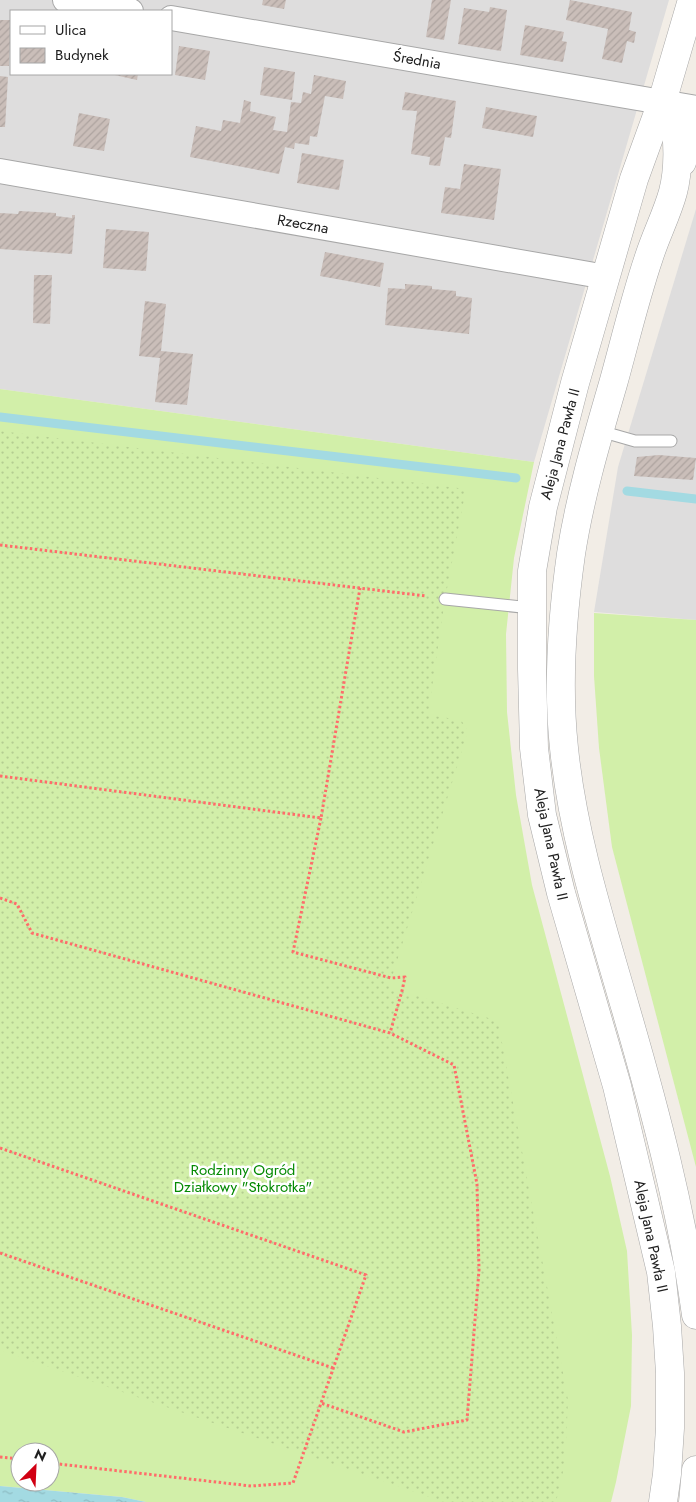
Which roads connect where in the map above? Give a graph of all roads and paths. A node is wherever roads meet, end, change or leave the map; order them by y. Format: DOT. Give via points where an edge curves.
graph roads {
  1 [pos="65,0"];
  2 [pos="692,0"];
  3 [pos="125,10"];
  4 [pos="172,18"];
  5 [pos="662,102"];
  6 [pos="696,108"];
  7 [pos="696,120"];
  8 [pos="0,171"];
  9 [pos="674,187"];
  10 [pos="649,256"];
  11 [pos="606,277"];
  12 [pos="575,383"];
  13 [pos="600,431"];
  14 [pos="671,441"];
  15 [pos="0,545"];
  16 [pos="360,588"];
  17 [pos="445,598"];
  18 [pos="531,608"];
  19 [pos="0,776"];
  20 [pos="321,818"];
  21 [pos="0,898"];
  22 [pos="390,1033"];
  23 [pos="0,1148"];
  24 [pos="0,1253"];
  25 [pos="696,1315"];
  26 [pos="334,1368"];
  27 [pos="321,1403"];
  28 [pos="60,1464"];
  29 [pos="696,1470"];
  30 [pos="663,1502"];
  31 [pos="693,1502"];
  1 -- 3 [label="street"];
  2 -- 5 [label="street, Aleja Jana Pawła II"];
  4 -- 5 [label="street, Średnia"];
  5 -- 6 [label="street, Średnia"];
  5 -- 9 [label="street, Aleja Jana Pawła II" via="671,115 677,140"];
  5 -- 11 [label="street, Aleja Jana Pawła II" via="634,179"];
  7 -- 9 [label="street, Aleja Jana Pawła II"];
  8 -- 11 [label="street, Rzeczna"];
  9 -- 10 [label="street, Aleja Jana Pawła II"];
  10 -- 11 [label="street" via="637,268 622,275"];
  10 -- 13 [label="street, Aleja Jana Pawła II"];
  11 -- 12 [label="street, Aleja Jana Pawła II"];
  12 -- 13 [label="street" via="577,400 586,419"];
  12 -- 18 [label="street, Aleja Jana Pawła II" via="543,507 532,571"];
  13 -- 14 [label="lane" via="635,441"];
  13 -- 25 [label="street, Aleja Jana Pawła II" via="579,515 562,626 564,747 573,810 590,887 646,1080 676,1199"];
  15 -- 16 [label="path"];
  16 -- 17 [label="path"];
  16 -- 20 [label="path"];
  17 -- 18 [label="lane"];
  18 -- 30 [label="street, Aleja Jana Pawła II" via="534,748 542,815 560,893 617,1086 661,1272 670,1373 670,1428"];
  19 -- 20 [label="path"];
  20 -- 22 [label="path" via="293,952 391,978 405,977"];
  21 -- 22 [label="path" via="17,904 32,933"];
  22 -- 27 [label="path" via="454,1065 477,1184 478,1270 467,1420 404,1432"];
  23 -- 26 [label="path" via="366,1275"];
  24 -- 26 [label="path"];
  26 -- 27 [label="path"];
  27 -- 28 [label="path" via="293,1483 251,1486"];
  29 -- 31 [label="street"];
}
